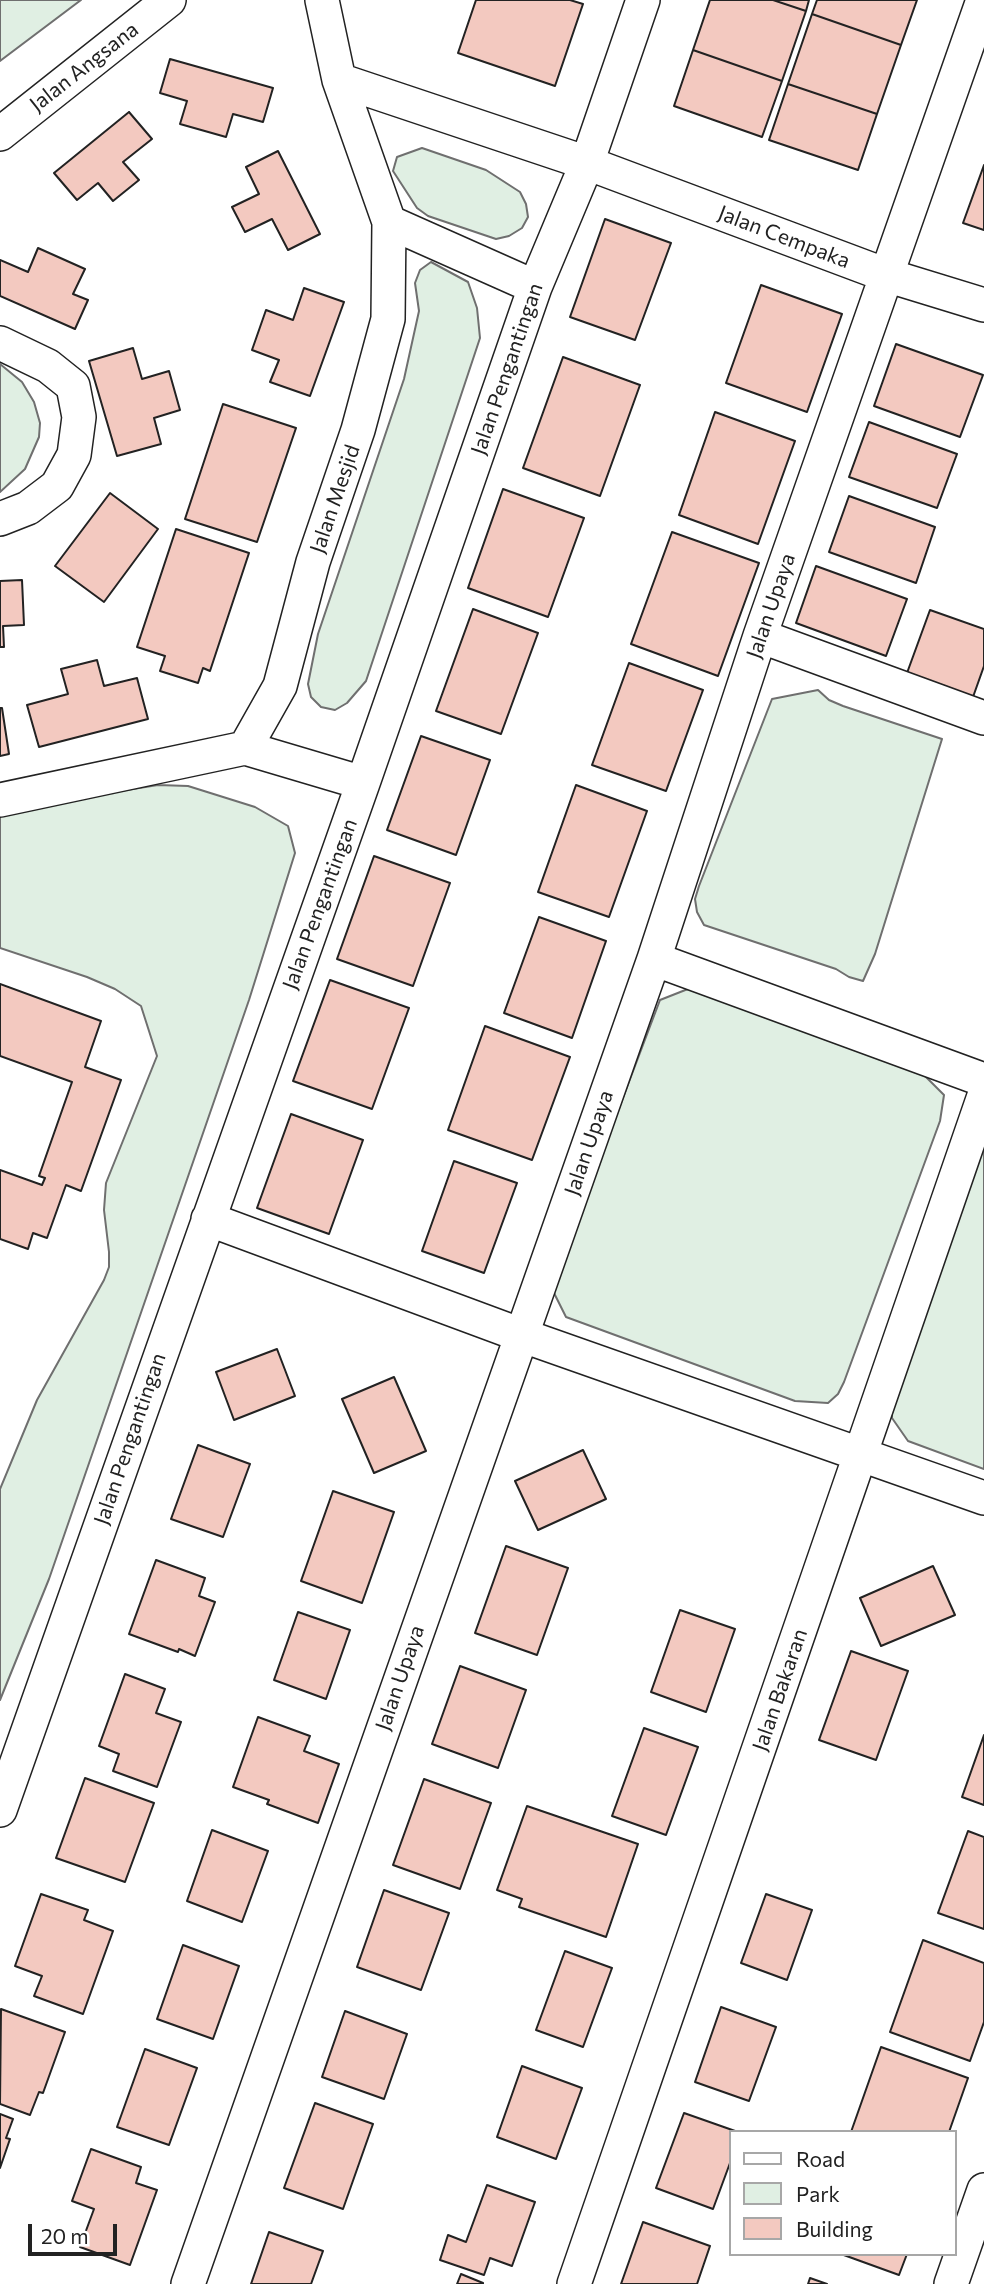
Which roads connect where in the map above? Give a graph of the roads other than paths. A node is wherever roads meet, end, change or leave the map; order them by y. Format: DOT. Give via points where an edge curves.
graph roads {
  1 [pos="169,0"];
  2 [pos="322,0"];
  3 [pos="643,0"];
  4 [pos="983,0"];
  5 [pos="339,80"];
  6 [pos="0,134"];
  7 [pos="587,163"];
  8 [pos="390,222"];
  9 [pos="886,275"];
  10 [pos="535,287"];
  11 [pos="984,305"];
  12 [pos="0,343"];
  13 [pos="0,520"];
  14 [pos="760,636"];
  15 [pos="984,718"];
  16 [pos="245,748"];
  17 [pos="363,783"];
  18 [pos="0,800"];
  19 [pos="654,959"];
  20 [pos="984,1080"];
  21 [pos="984,1096"];
  22 [pos="208,1219"];
  23 [pos="521,1335"];
  24 [pos="861,1455"];
  25 [pos="984,1498"];
  26 [pos="6,1769"];
  27 [pos="0,1810"];
  28 [pos="984,2190"];
  29 [pos="188,2284"];
  30 [pos="574,2284"];
  31 [pos="951,2284"];
  1 -- 6 [label="street, Jalan Angsana"];
  2 -- 5 [label="street, Jalan Mesjid"];
  3 -- 7 [label="street, Jalan Pengantingan"];
  4 -- 9 [label="street, Jalan Upaya"];
  5 -- 7 [label="street, Jalan Cempaka"];
  5 -- 8 [label="street, Jalan Mesjid"];
  7 -- 9 [label="street, Jalan Cempaka"];
  7 -- 10 [label="street, Jalan Pengantingan"];
  8 -- 10 [label="street"];
  8 -- 16 [label="street, Jalan Mesjid" via="388,319 358,430 313,562 280,686"];
  9 -- 11 [label="street, Jalan Cempaka"];
  9 -- 14 [label="street, Jalan Upaya"];
  10 -- 17 [label="street, Jalan Pengantingan"];
  12 -- 13 [label="street" via="48,366 73,386 79,417 74,455 57,486 28,508"];
  14 -- 15 [label="street"];
  14 -- 19 [label="street, Jalan Upaya"];
  16 -- 17 [label="street"];
  16 -- 18 [label="street"];
  17 -- 22 [label="street, Jalan Pengantingan"];
  19 -- 20 [label="street"];
  19 -- 23 [label="street, Jalan Upaya"];
  21 -- 24 [label="street, Jalan Bakaran"];
  22 -- 23 [label="street"];
  22 -- 26 [label="street, Jalan Pengantingan"];
  23 -- 24 [label="street"];
  23 -- 29 [label="street, Jalan Upaya"];
  24 -- 25 [label="street"];
  24 -- 30 [label="street, Jalan Bakaran"];
  26 -- 27 [label="street, Jalan Pengantingan"];
  28 -- 31 [label="street"];
}
